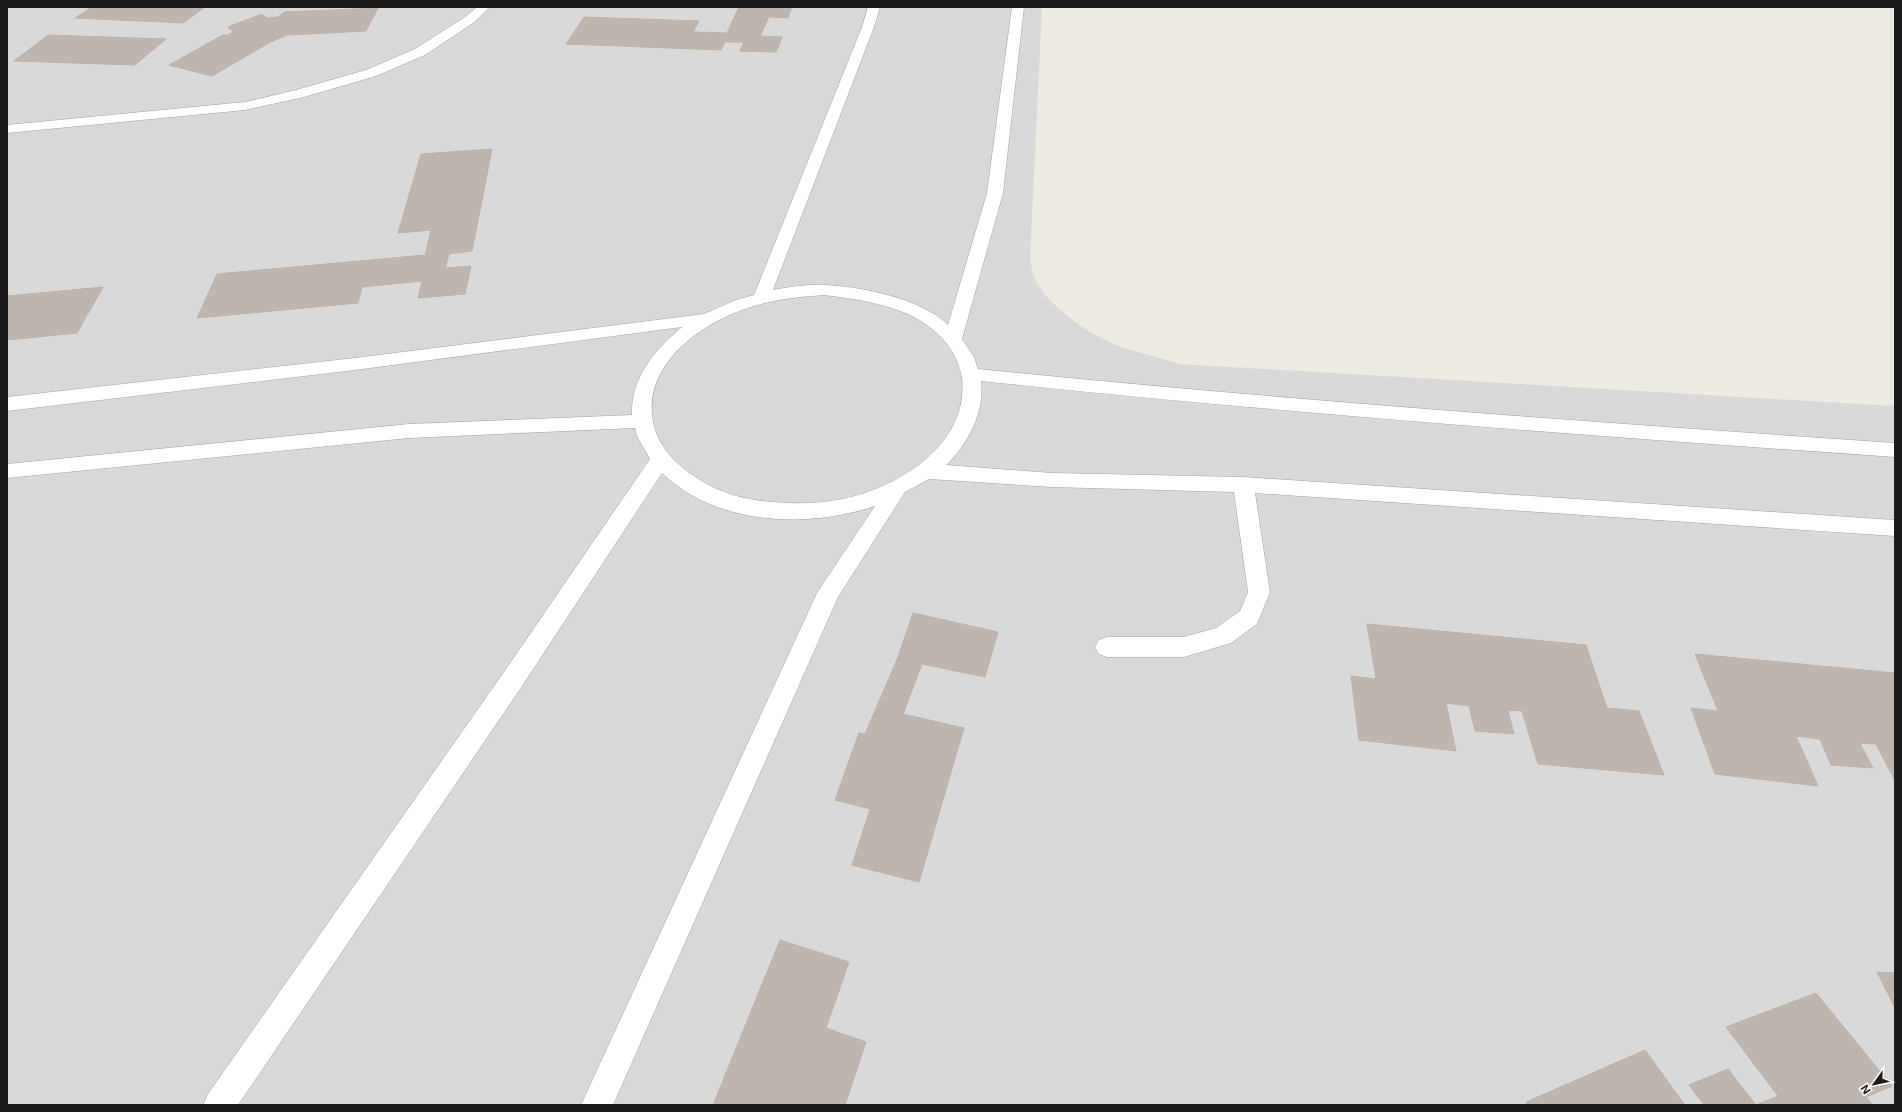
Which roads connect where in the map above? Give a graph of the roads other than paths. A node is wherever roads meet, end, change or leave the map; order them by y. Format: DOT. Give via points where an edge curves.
graph roads {
  1 [pos="484,7"];
  2 [pos="874,7"];
  3 [pos="1018,7"];
  4 [pos="7,129"];
  5 [pos="762,297"];
  6 [pos="706,319"];
  7 [pos="953,340"];
  8 [pos="971,374"];
  9 [pos="7,404"];
  10 [pos="642,421"];
  11 [pos="1895,450"];
  12 [pos="660,459"];
  13 [pos="926,471"];
  14 [pos="7,472"];
  15 [pos="1243,484"];
  16 [pos="897,489"];
  17 [pos="1895,528"];
  18 [pos="1107,647"];
  19 [pos="219,1105"];
  20 [pos="598,1105"];
  1 -- 4 [label="street" via="469,20 420,52 371,73 299,94 245,106"];
  2 -- 5 [label="street"];
  3 -- 7 [label="street" via="995,193"];
  5 -- 6 [label="street" via="733,306"];
  5 -- 7 [label="street" via="801,291 855,292 911,309 934,323"];
  6 -- 9 [label="street"];
  6 -- 10 [label="street" via="683,335 664,354 650,375 643,397"];
  7 -- 8 [label="street" via="964,356"];
  8 -- 11 [label="street" via="1159,394"];
  8 -- 13 [label="street" via="973,394 969,414 960,434 946,454"];
  10 -- 12 [label="street"];
  10 -- 14 [label="street" via="409,431"];
  12 -- 16 [label="street" via="678,476 702,491 731,503 764,509 832,509 866,501"];
  12 -- 19 [label="street" via="513,680"];
  13 -- 15 [label="street" via="1052,480"];
  13 -- 16 [label="street"];
  15 -- 17 [label="street"];
  15 -- 18 [label="street" via="1259,592 1249,617 1223,636 1184,647"];
  16 -- 20 [label="street" via="828,593"];
}
